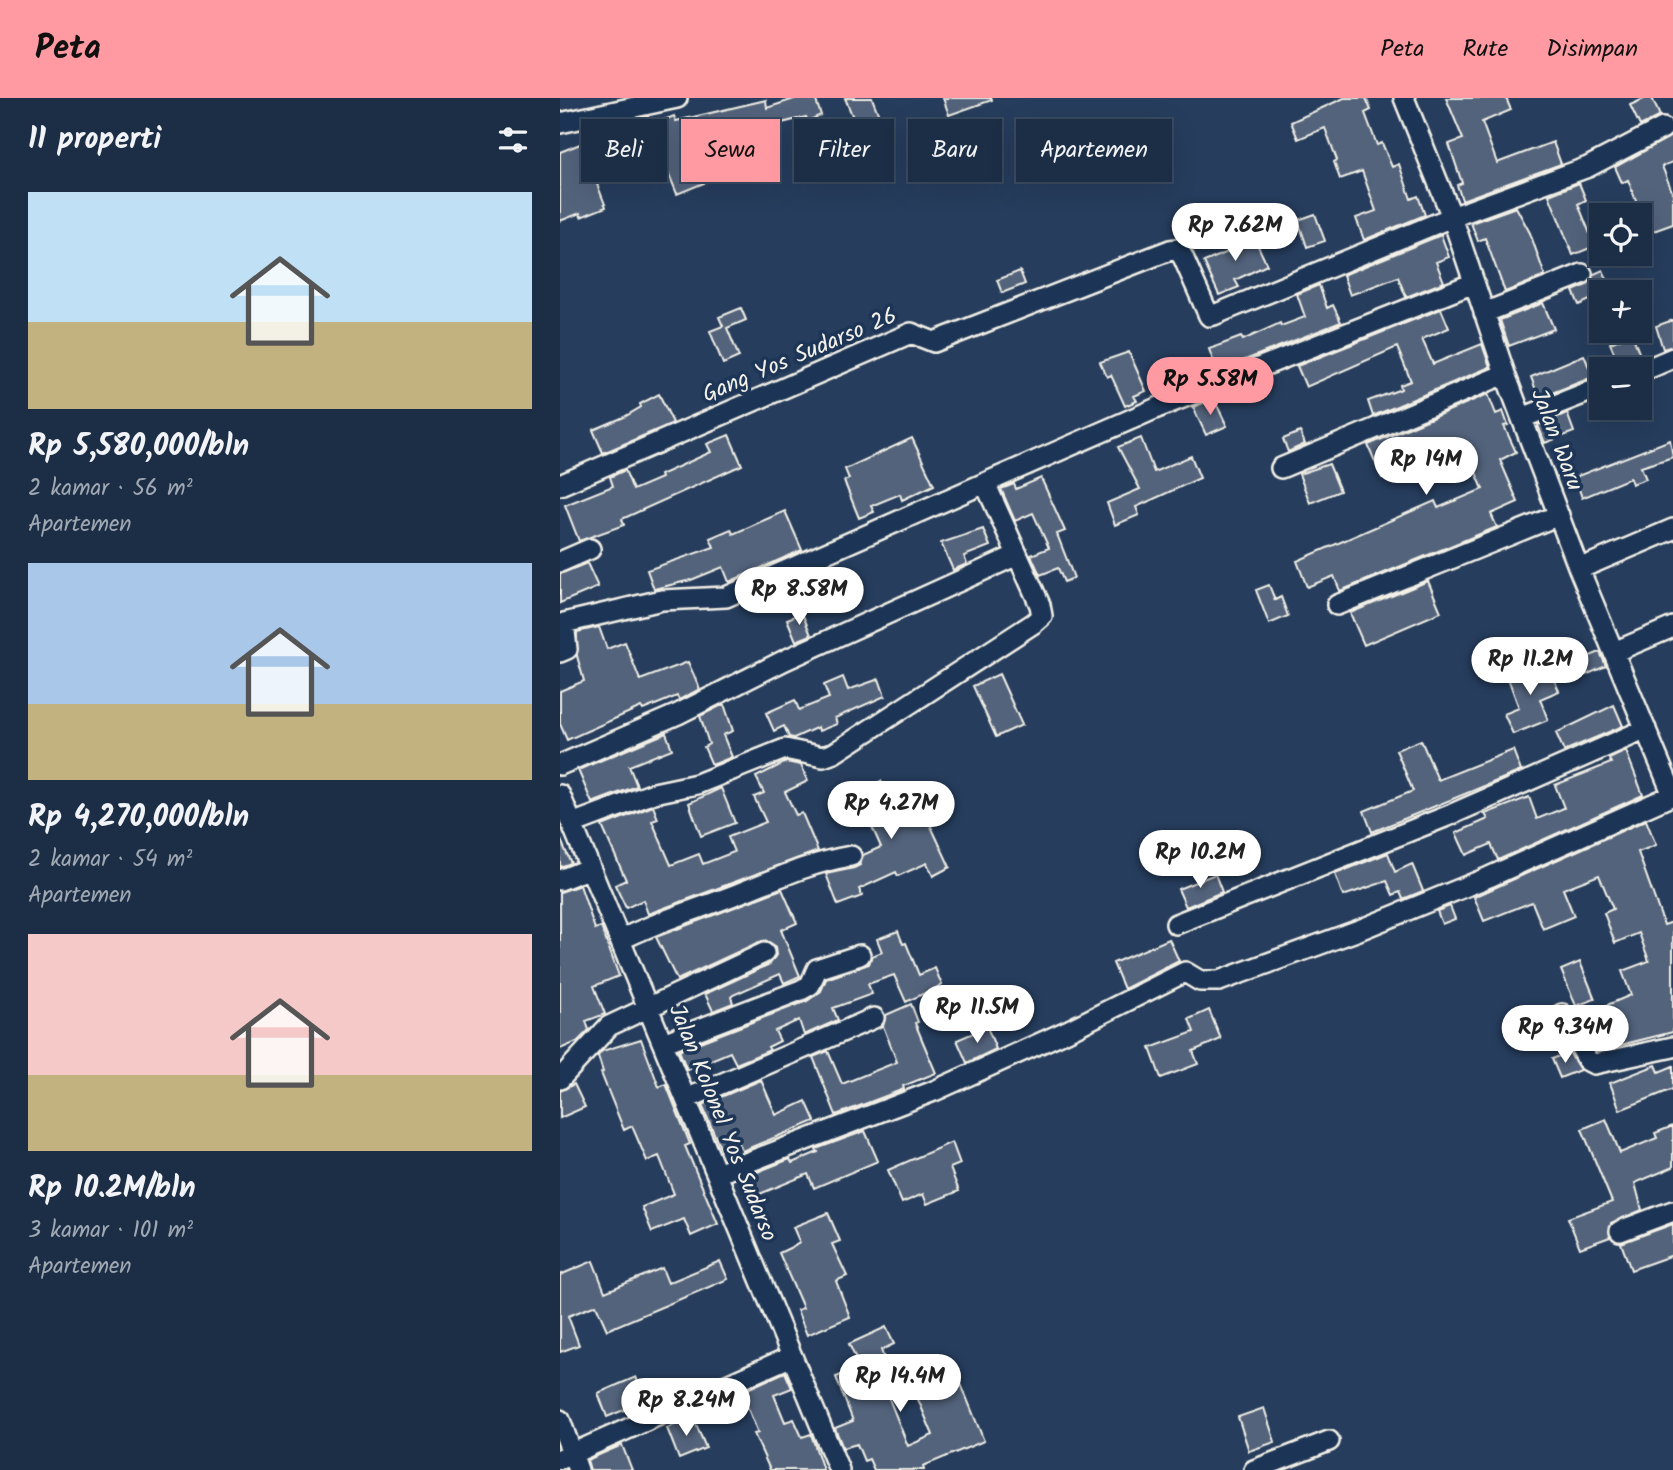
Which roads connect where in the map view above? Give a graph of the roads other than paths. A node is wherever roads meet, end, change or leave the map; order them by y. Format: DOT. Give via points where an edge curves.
graph roads {
  1 [pos="677,98"];
  2 [pos="1404,98"];
  3 [pos="560,123"];
  4 [pos="1664,128"];
  5 [pos="1452,216"];
  6 [pos="1582,274"];
  7 [pos="1474,283"];
  8 [pos="1484,313"];
  9 [pos="1673,358"];
  10 [pos="1652,367"];
  11 [pos="1505,374"];
  12 [pos="1589,392"];
  13 [pos="1522,418"];
  14 [pos="1281,468"];
  15 [pos="985,483"];
  16 [pos="560,485"];
  17 [pos="1559,515"];
  18 [pos="1673,529"];
  19 [pos="590,549"];
  20 [pos="1017,555"];
  21 [pos="560,562"];
  22 [pos="1579,569"];
  23 [pos="1338,605"];
  24 [pos="1673,627"];
  25 [pos="560,652"];
  26 [pos="1614,652"];
  27 [pos="1646,729"];
  28 [pos="560,765"];
  29 [pos="560,795"];
  30 [pos="1673,795"];
  31 [pos="572,824"];
  32 [pos="851,856"];
  33 [pos="590,868"];
  34 [pos="560,880"];
  35 [pos="1176,924"];
  36 [pos="620,940"];
  37 [pos="764,953"];
  38 [pos="860,955"];
  39 [pos="648,1008"];
  40 [pos="1562,1014"];
  41 [pos="874,1018"];
  42 [pos="663,1043"];
  43 [pos="1673,1047"];
  44 [pos="560,1079"];
  45 [pos="686,1099"];
  46 [pos="717,1174"];
  47 [pos="1673,1211"];
  48 [pos="1620,1231"];
  49 [pos="792,1356"];
  50 [pos="560,1420"];
  51 [pos="1329,1441"];
  52 [pos="570,1461"];
  53 [pos="839,1470"];
  54 [pos="1254,1470"];
  1 -- 3 [label="street"];
  2 -- 5 [label="street, Jalan Waru"];
  4 -- 5 [label="street" via="1588,167"];
  5 -- 7 [label="street, Jalan Waru"];
  5 -- 16 [label="street, Gang Yos Sudarso 26" via="1214,316 1209,316 1177,249 934,342 911,333"];
  6 -- 8 [label="street"];
  7 -- 8 [label="street, Jalan Waru"];
  7 -- 15 [label="street" via="1169,403"];
  8 -- 11 [label="street, Jalan Waru"];
  9 -- 10 [label="street"];
  11 -- 13 [label="street, Jalan Waru"];
  11 -- 14 [label="street"];
  12 -- 13 [label="street"];
  13 -- 17 [label="street, Jalan Waru"];
  15 -- 20 [label="street"];
  15 -- 25 [label="street" via="726,597 662,600 564,623 569,641 567,649"];
  17 -- 22 [label="street, Jalan Waru"];
  17 -- 23 [label="street"];
  18 -- 22 [label="street"];
  19 -- 21 [label="street"];
  20 -- 28 [label="street"];
  20 -- 31 [label="street" via="1042,616 834,753 823,757 785,748 697,784 654,793"];
  22 -- 26 [label="street, Jalan Waru"];
  24 -- 26 [label="street"];
  26 -- 27 [label="street, Jalan Waru"];
  27 -- 30 [label="street, Jalan Waru"];
  27 -- 35 [label="street" via="1450,815"];
  29 -- 31 [label="street, Jalan Kolonel Yos Sudarso"];
  30 -- 46 [label="street" via="1489,877 1219,981 1200,981 1185,972 934,1091"];
  31 -- 33 [label="street, Jalan Kolonel Yos Sudarso"];
  32 -- 36 [label="street" via="810,863 662,919"];
  33 -- 34 [label="street"];
  33 -- 36 [label="street, Jalan Kolonel Yos Sudarso"];
  36 -- 39 [label="street, Jalan Kolonel Yos Sudarso"];
  37 -- 39 [label="street"];
  38 -- 42 [label="street" via="817,969 810,985 801,990"];
  39 -- 42 [label="street, Jalan Kolonel Yos Sudarso"];
  39 -- 44 [label="street" via="603,1031"];
  40 -- 43 [label="street" via="1594,1064"];
  41 -- 45 [label="street"];
  42 -- 45 [label="street, Jalan Kolonel Yos Sudarso"];
  45 -- 46 [label="street, Jalan Kolonel Yos Sudarso"];
  46 -- 49 [label="street, Jalan Kolonel Yos Sudarso"];
  47 -- 48 [label="street"];
  49 -- 52 [label="street"];
  49 -- 53 [label="street, Jalan Kolonel Yos Sudarso"];
  50 -- 52 [label="street"];
  51 -- 54 [label="street"];
}
